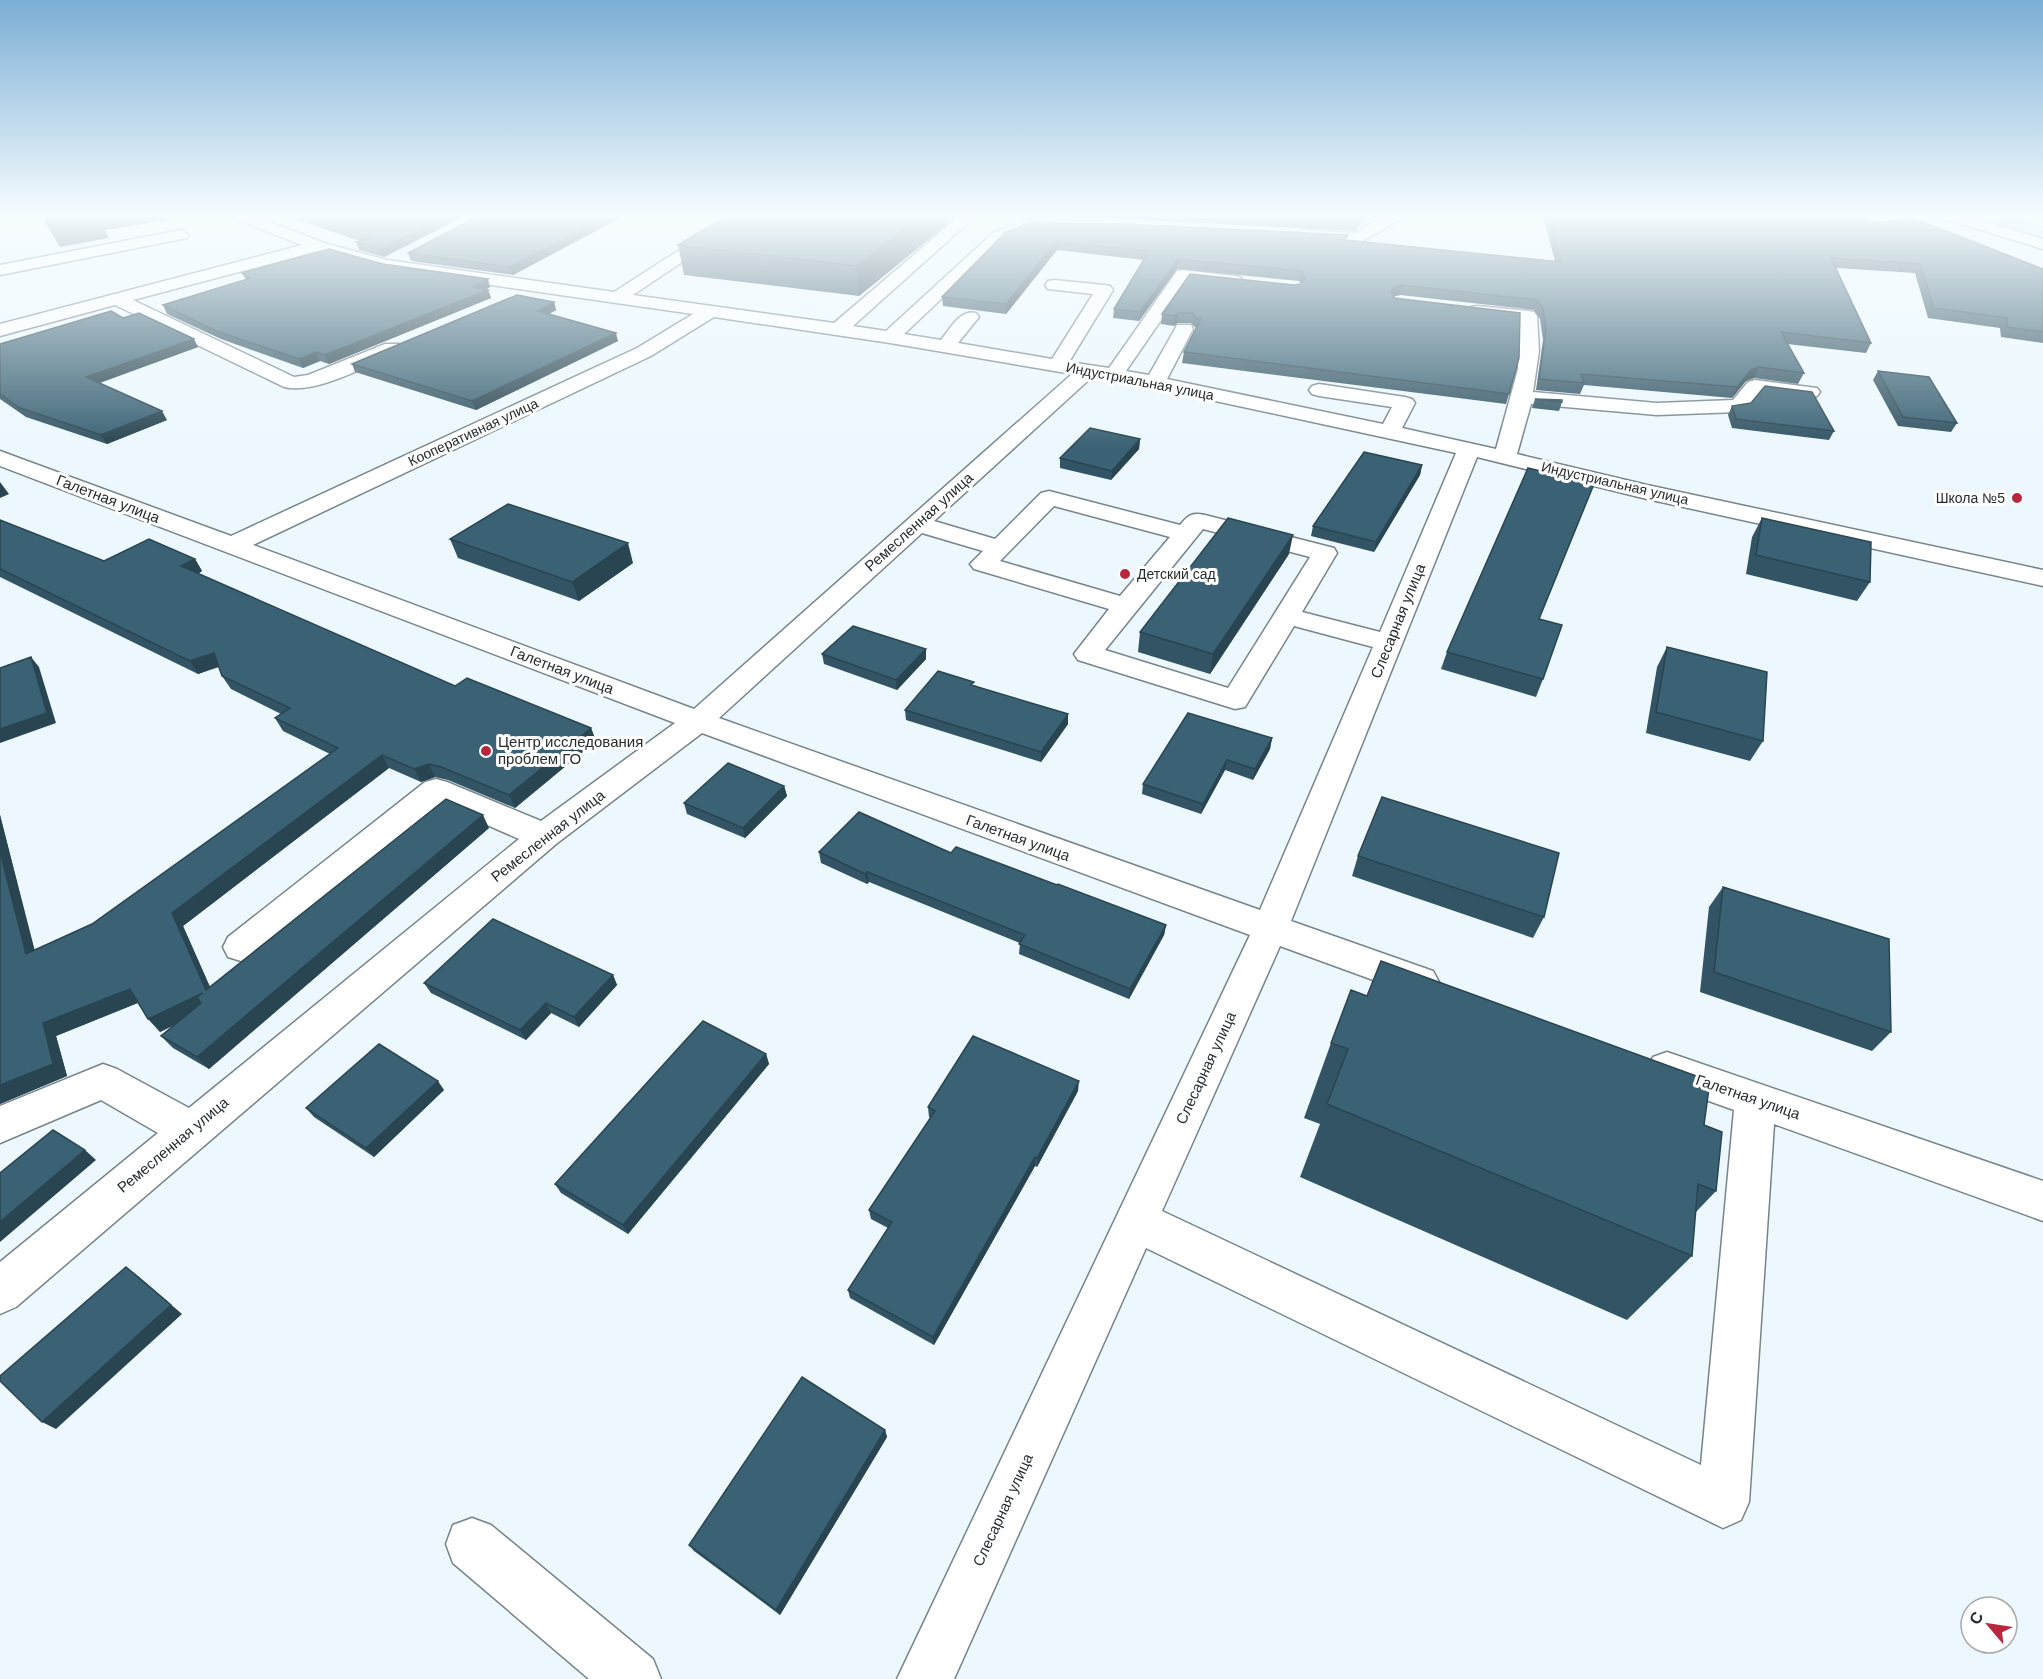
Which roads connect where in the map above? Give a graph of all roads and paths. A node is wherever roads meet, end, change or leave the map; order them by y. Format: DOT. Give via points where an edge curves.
graph roads {
  1 [pos="143,291"];
  2 [pos="528,291"];
  3 [pos="570,291"];
  4 [pos="627,291"];
  5 [pos="882,291"];
  6 [pos="940,291"];
  7 [pos="1103,291"];
  8 [pos="1172,291"];
  9 [pos="117,298"];
  10 [pos="617,298"];
  11 [pos="507,300"];
  12 [pos="1458,309"];
  13 [pos="710,312"];
  14 [pos="970,318"];
  15 [pos="1184,329"];
  16 [pos="0,330"];
  17 [pos="838,330"];
  18 [pos="890,338"];
  19 [pos="410,341"];
  20 [pos="945,347"];
  21 [pos="1057,366"];
  22 [pos="1087,371"];
  23 [pos="1114,375"];
  24 [pos="1155,382"];
  25 [pos="1319,390"];
  26 [pos="1813,393"];
  27 [pos="1522,397"];
  28 [pos="1389,432"];
  29 [pos="1469,449"];
  30 [pos="1505,457"];
  31 [pos="0,458"];
  32 [pos="916,524"];
  33 [pos="1186,534"];
  34 [pos="232,545"];
  35 [pos="1000,548"];
  36 [pos="2043,578"];
  37 [pos="1126,606"];
  38 [pos="1287,615"];
  39 [pos="1389,643"];
  40 [pos="698,721"];
  41 [pos="544,836"];
  42 [pos="1270,930"];
  43 [pos="241,947"];
  44 [pos="1450,993"];
  45 [pos="1631,1056"];
  46 [pos="1755,1099"];
  47 [pos="0,1125"];
  48 [pos="191,1130"];
  49 [pos="2043,1201"];
  50 [pos="1136,1221"];
  51 [pos="0,1291"];
  52 [pos="472,1544"];
  53 [pos="633,1679"];
  54 [pos="925,1679"];
  1 -- 9 [label="street"];
  2 -- 11 [label="street"];
  3 -- 10 [label="street, Индустриальная улица"];
  4 -- 10 [label="street"];
  5 -- 17 [label="street"];
  6 -- 18 [label="street"];
  7 -- 21 [label="street"];
  8 -- 23 [label="street"];
  9 -- 16 [label="street"];
  9 -- 19 [label="street" via="291,383 312,381"];
  10 -- 13 [label="street, Индустриальная улица"];
  12 -- 27 [label="street" via="1528,316 1532,336"];
  13 -- 17 [label="street, Индустриальная улица"];
  13 -- 34 [label="street, Кооперативная улица" via="644,352"];
  14 -- 20 [label="street"];
  15 -- 24 [label="street"];
  17 -- 18 [label="street, Индустриальная улица"];
  18 -- 20 [label="street, Индустриальная улица"];
  20 -- 21 [label="street, Индустриальная улица"];
  21 -- 22 [label="street, Индустриальная улица"];
  22 -- 23 [label="street, Индустриальная улица"];
  22 -- 32 [label="street, Ремесленная улица"];
  23 -- 24 [label="street, Индустриальная улица"];
  24 -- 28 [label="street, Индустриальная улица"];
  25 -- 28 [label="street" via="1405,403"];
  26 -- 27 [label="street" via="1755,386 1739,406 1657,409"];
  27 -- 30 [label="street"];
  28 -- 29 [label="street, Индустриальная улица"];
  29 -- 30 [label="street, Индустриальная улица"];
  29 -- 39 [label="street, Слесарная улица"];
  30 -- 36 [label="street, Индустриальная улица"];
  31 -- 34 [label="street, Галетная улица"];
  32 -- 35 [label="street"];
  32 -- 40 [label="street, Ремесленная улица"];
  33 -- 35 [label="street" via="1049,498"];
  33 -- 37 [label="street"];
  33 -- 38 [label="street" via="1197,520 1325,553"];
  34 -- 40 [label="street, Галетная улица"];
  35 -- 37 [label="street" via="983,564"];
  37 -- 38 [label="street" via="1088,654 1235,700"];
  38 -- 39 [label="street"];
  39 -- 42 [label="street, Слесарная улица"];
  40 -- 41 [label="street, Ремесленная улица"];
  40 -- 42 [label="street, Галетная улица"];
  41 -- 43 [label="street" via="436,790"];
  41 -- 48 [label="street, Ремесленная улица"];
  42 -- 44 [label="street, Галетная улица"];
  42 -- 50 [label="street, Слесарная улица"];
  45 -- 46 [label="street, Галетная улица"];
  46 -- 49 [label="street, Галетная улица"];
  46 -- 50 [label="street" via="1723,1502"];
  47 -- 48 [label="street" via="103,1081"];
  48 -- 51 [label="street, Ремесленная улица"];
  50 -- 54 [label="street, Слесарная улица"];
  52 -- 53 [label="street"];
}
